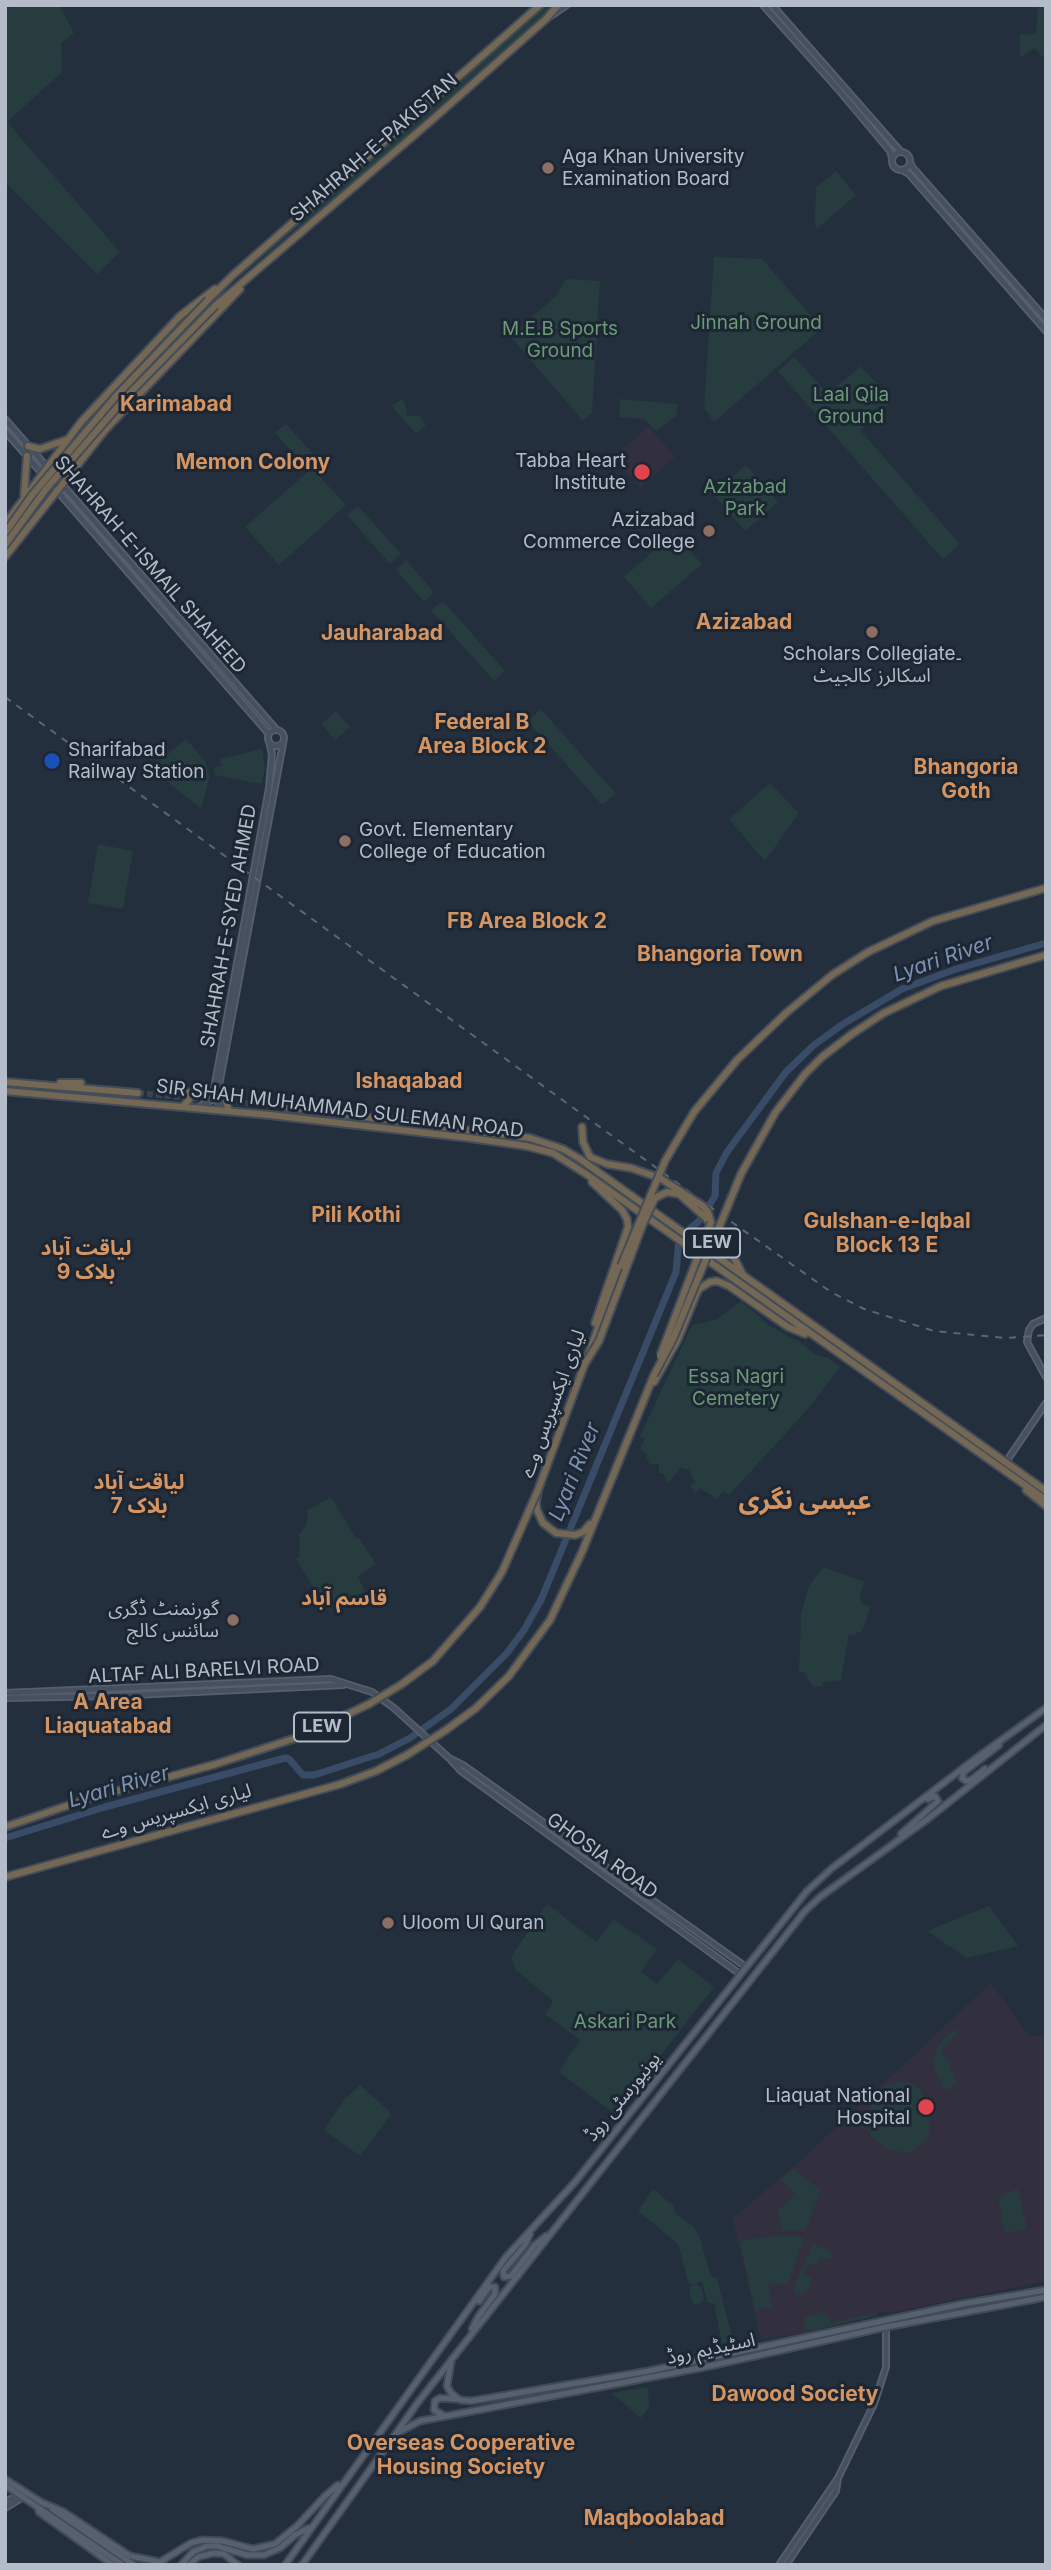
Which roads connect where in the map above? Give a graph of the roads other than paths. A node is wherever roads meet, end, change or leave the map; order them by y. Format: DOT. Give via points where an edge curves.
graph roads {
  1 [pos="558,5"];
  2 [pos="567,5"];
  3 [pos="763,5"];
  4 [pos="772,5"];
  5 [pos="537,7"];
  6 [pos="546,19"];
  7 [pos="901,152"];
  8 [pos="892,159"];
  9 [pos="910,162"];
  10 [pos="902,170"];
  11 [pos="250,277"];
  12 [pos="225,282"];
  13 [pos="1046,319"];
  14 [pos="1046,331"];
  15 [pos="5,419"];
  16 [pos="5,431"];
  17 [pos="69,438"];
  18 [pos="28,446"];
  19 [pos="27,456"];
  20 [pos="46,467"];
  21 [pos="41,473"];
  22 [pos="62,485"];
  23 [pos="57,492"];
  24 [pos="24,498"];
  25 [pos="5,524"];
  26 [pos="5,533"];
  27 [pos="5,545"];
  28 [pos="5,557"];
  29 [pos="275,728"];
  30 [pos="269,738"];
  31 [pos="283,744"];
  32 [pos="1046,888"];
  33 [pos="1046,955"];
  34 [pos="8,1082"];
  35 [pos="81,1083"];
  36 [pos="30,1084"];
  37 [pos="5,1091"];
  38 [pos="187,1092"];
  39 [pos="138,1093"];
  40 [pos="231,1096"];
  41 [pos="183,1106"];
  42 [pos="197,1107"];
  43 [pos="286,1107"];
  44 [pos="228,1110"];
  45 [pos="582,1127"];
  46 [pos="561,1152"];
  47 [pos="580,1159"];
  48 [pos="598,1161"];
  49 [pos="586,1174"];
  50 [pos="653,1217"];
  51 [pos="745,1278"];
  52 [pos="1046,1318"];
  53 [pos="817,1338"];
  54 [pos="586,1362"];
  55 [pos="654,1375"];
  56 [pos="1046,1377"];
  57 [pos="650,1388"];
  58 [pos="1046,1404"];
  59 [pos="1006,1462"];
  60 [pos="1009,1475"];
  61 [pos="1046,1489"];
  62 [pos="538,1490"];
  63 [pos="1046,1500"];
  64 [pos="1046,1506"];
  65 [pos="595,1517"];
  66 [pos="5,1695"];
  67 [pos="1046,1708"];
  68 [pos="1046,1725"];
  69 [pos="1019,1728"];
  70 [pos="1028,1739"];
  71 [pos="449,1758"];
  72 [pos="899,1818"];
  73 [pos="5,1827"];
  74 [pos="897,1839"];
  75 [pos="576,1844"];
  76 [pos="571,1850"];
  77 [pos="5,1877"];
  78 [pos="811,1887"];
  79 [pos="820,1897"];
  80 [pos="746,1967"];
  81 [pos="740,1974"];
  82 [pos="535,2224"];
  83 [pos="554,2229"];
  84 [pos="1046,2290"];
  85 [pos="1019,2294"];
  86 [pos="1046,2297"];
  87 [pos="1021,2301"];
  88 [pos="468,2309"];
  89 [pos="886,2328"];
  90 [pos="802,2337"];
  91 [pos="468,2339"];
  92 [pos="804,2345"];
  93 [pos="452,2360"];
  94 [pos="460,2400"];
  95 [pos="449,2416"];
  96 [pos="389,2443"];
  97 [pos="838,2478"];
  98 [pos="5,2479"];
  99 [pos="344,2481"];
  100 [pos="5,2486"];
  101 [pos="24,2495"];
  102 [pos="5,2502"];
  103 [pos="40,2505"];
  104 [pos="5,2508"];
  105 [pos="310,2528"];
  106 [pos="113,2565"];
  107 [pos="123,2565"];
  108 [pos="134,2565"];
  109 [pos="181,2565"];
  110 [pos="189,2565"];
  111 [pos="238,2565"];
  112 [pos="285,2565"];
  113 [pos="302,2565"];
  114 [pos="779,2565"];
  115 [pos="786,2565"];
  1 -- 6 [label="highway, SHAHRAH-E-PAKISTAN"];
  2 -- 6 [label="main road"];
  3 -- 8 [label="main road" via="890,151"];
  4 -- 7 [label="main road"];
  5 -- 12 [label="highway, SHAHRAH-E-PAKISTAN"];
  6 -- 11 [label="highway, SHAHRAH-E-PAKISTAN"];
  7 -- 8 [label="main road"];
  7 -- 9 [label="main road"];
  8 -- 10 [label="main road" via="894,167"];
  9 -- 10 [label="main road"];
  9 -- 13 [label="main road"];
  10 -- 14 [label="main road"];
  11 -- 22 [label="highway" via="106,429"];
  11 -- 27 [label="highway, SHAHRAH-E-PAKISTAN, bridge" via="127,396 46,489"];
  12 -- 17 [label="highway" via="180,316"];
  12 -- 26 [label="highway, bridge" via="117,396"];
  15 -- 18 [label="main road, SHAHRAH-E-ISMAIL SHAHEED"];
  16 -- 19 [label="main road, SHAHRAH-E-ISMAIL SHAHEED"];
  17 -- 18 [label="highway" via="47,448"];
  17 -- 20 [label="highway"];
  18 -- 20 [label="main road, SHAHRAH-E-ISMAIL SHAHEED"];
  19 -- 21 [label="main road, SHAHRAH-E-ISMAIL SHAHEED"];
  19 -- 24 [label="highway"];
  20 -- 21 [label="highway"];
  20 -- 22 [label="main road, SHAHRAH-E-ISMAIL SHAHEED"];
  21 -- 23 [label="main road, SHAHRAH-E-ISMAIL SHAHEED"];
  21 -- 24 [label="highway"];
  22 -- 23 [label="highway"];
  22 -- 29 [label="main road, SHAHRAH-E-ISMAIL SHAHEED"];
  23 -- 28 [label="highway"];
  23 -- 30 [label="main road, SHAHRAH-E-ISMAIL SHAHEED"];
  24 -- 25 [label="highway, bridge"];
  29 -- 30 [label="main road"];
  29 -- 31 [label="main road, SHAHRAH-E-ISMAIL SHAHEED" via="282,734"];
  30 -- 31 [label="main road" via="275,747"];
  30 -- 42 [label="main road, SHAHRAH-E-SYED AHMED" via="269,788 212,1100"];
  31 -- 44 [label="main road, SHAHRAH-E-SYED AHMED" via="220,1080 217,1100"];
  32 -- 54 [label="highway, لیاری ایکسپریس وے / LEW, bridge" via="933,921 867,952 786,1013 737,1060 694,1112 665,1161"];
  33 -- 55 [label="highway, لیاری ایکسپریس وے / LEW, bridge" via="917,995 852,1034 805,1074 767,1125 746,1164"];
  34 -- 36 [label="highway, SIR SHAH MUHAMMAD SULEMAN ROAD"];
  35 -- 36 [label="highway"];
  36 -- 39 [label="highway, SIR SHAH MUHAMMAD SULEMAN ROAD"];
  37 -- 41 [label="highway, SIR SHAH MUHAMMAD SULEMAN ROAD"];
  38 -- 41 [label="highway" via="189,1100"];
  40 -- 44 [label="highway" via="226,1102"];
  41 -- 42 [label="highway, SIR SHAH MUHAMMAD SULEMAN ROAD"];
  42 -- 44 [label="highway, SIR SHAH MUHAMMAD SULEMAN ROAD"];
  43 -- 46 [label="highway, SIR SHAH MUHAMMAD SULEMAN ROAD" via="530,1138"];
  44 -- 46 [label="highway, SIR SHAH MUHAMMAD SULEMAN ROAD"];
  45 -- 48 [label="highway" via="585,1149"];
  46 -- 47 [label="highway, SIR SHAH MUHAMMAD SULEMAN ROAD"];
  46 -- 49 [label="highway, SIR SHAH MUHAMMAD SULEMAN ROAD"];
  47 -- 48 [label="highway"];
  47 -- 50 [label="highway, SIR SHAH MUHAMMAD SULEMAN ROAD"];
  48 -- 55 [label="highway, LEW, bridge" via="660,1178 703,1206 711,1222"];
  49 -- 50 [label="highway, SIR SHAH MUHAMMAD SULEMAN ROAD"];
  49 -- 54 [label="highway, LEW" via="617,1205 628,1227"];
  50 -- 51 [label="highway"];
  50 -- 53 [label="highway"];
  51 -- 54 [label="highway, LEW, bridge" via="721,1233 706,1218 679,1194 667,1192 655,1198 599,1341"];
  51 -- 59 [label="highway"];
  52 -- 56 [label="main road" via="1033,1324 1027,1342"];
  53 -- 57 [label="highway, LEW" via="788,1327 723,1282 710,1282 699,1289"];
  53 -- 60 [label="highway"];
  54 -- 62 [label="highway, لیاری ایکسپریس وے / LEW"];
  55 -- 57 [label="highway, لیاری ایکسپریس وے / LEW"];
  57 -- 65 [label="highway, لیاری ایکسپریس وے / LEW"];
  58 -- 59 [label="main road"];
  59 -- 61 [label="highway"];
  60 -- 63 [label="highway"];
  60 -- 64 [label="highway"];
  62 -- 65 [label="highway" via="539,1517 556,1532 583,1532"];
  62 -- 73 [label="highway, لیاری ایکسپریس وے / LEW, bridge" via="502,1572 480,1607 433,1661 402,1684 302,1736"];
  65 -- 77 [label="highway, لیاری ایکسپریس وے / LEW, bridge" via="556,1609 524,1658 476,1708 417,1750 341,1784"];
  66 -- 71 [label="main road, ALTAF ALI BARELVI ROAD" via="112,1696 351,1685 372,1692 394,1708"];
  67 -- 69 [label="main road, یونیورسٹی روڈ"];
  68 -- 70 [label="main road, یونیورسٹی روڈ"];
  69 -- 70 [label="main road" via="964,1772 963,1780 971,1780"];
  69 -- 72 [label="main road, یونیورسٹی روڈ"];
  70 -- 74 [label="main road, یونیورسٹی روڈ"];
  71 -- 75 [label="main road"];
  71 -- 76 [label="main road, GHOSIA ROAD"];
  72 -- 74 [label="main road" via="932,1796 937,1798 936,1805"];
  72 -- 78 [label="main road, یونیورسٹی روڈ"];
  74 -- 79 [label="main road, یونیورسٹی روڈ"];
  75 -- 76 [label="main road"];
  75 -- 80 [label="main road"];
  76 -- 81 [label="main road, GHOSIA ROAD"];
  78 -- 79 [label="main road"];
  78 -- 80 [label="main road, یونیورسٹی روڈ"];
  79 -- 83 [label="main road, یونیورسٹی روڈ" via="752,1976"];
  80 -- 81 [label="main road, یونیورسٹی روڈ"];
  81 -- 82 [label="main road, یونیورسٹی روڈ" via="575,2182"];
  82 -- 83 [label="main road" via="525,2245 503,2271 504,2277"];
  82 -- 88 [label="main road, یونیورسٹی روڈ"];
  83 -- 91 [label="main road, یونیورسٹی روڈ"];
  84 -- 85 [label="main road, اسٹیڈیم روڈ"];
  85 -- 87 [label="main road"];
  85 -- 90 [label="main road, اسٹیڈیم روڈ"];
  86 -- 87 [label="main road, اسٹیڈیم روڈ"];
  87 -- 89 [label="main road, اسٹیڈیم روڈ"];
  88 -- 91 [label="main road" via="489,2287 495,2287"];
  88 -- 99 [label="main road, یونیورسٹی روڈ"];
  89 -- 92 [label="main road, اسٹیڈیم روڈ"];
  89 -- 97 [label="main road" via="881,2387"];
  90 -- 92 [label="main road"];
  90 -- 94 [label="main road, اسٹیڈیم روڈ" via="649,2371"];
  91 -- 93 [label="main road, یونیورسٹی روڈ"];
  92 -- 95 [label="main road, اسٹیڈیم روڈ"];
  93 -- 94 [label="main road" via="447,2386"];
  93 -- 96 [label="main road, یونیورسٹی روڈ"];
  94 -- 95 [label="main road, اسٹیڈیم روڈ" via="435,2401 435,2412"];
  95 -- 96 [label="main road, اسٹیڈیم روڈ" via="403,2428"];
  96 -- 113 [label="main road, یونیورسٹی روڈ"];
  97 -- 114 [label="main road"];
  97 -- 115 [label="main road" via="836,2491"];
  98 -- 101 [label="main road"];
  99 -- 103 [label="main road" via="275,2544 253,2549 202,2540 160,2562 130,2556 64,2512"];
  99 -- 105 [label="main road, یونیورسٹی روڈ"];
  100 -- 101 [label="main road"];
  101 -- 102 [label="main road"];
  101 -- 103 [label="main road"];
  101 -- 104 [label="main road"];
  103 -- 106 [label="main road" via="40,2512"];
  103 -- 107 [label="main road"];
  103 -- 108 [label="main road"];
  105 -- 109 [label="main road" via="264,2554 207,2546"];
  105 -- 112 [label="main road, یونیورسٹی روڈ"];
  110 -- 111 [label="main road" via="214,2553 224,2554"];
}
